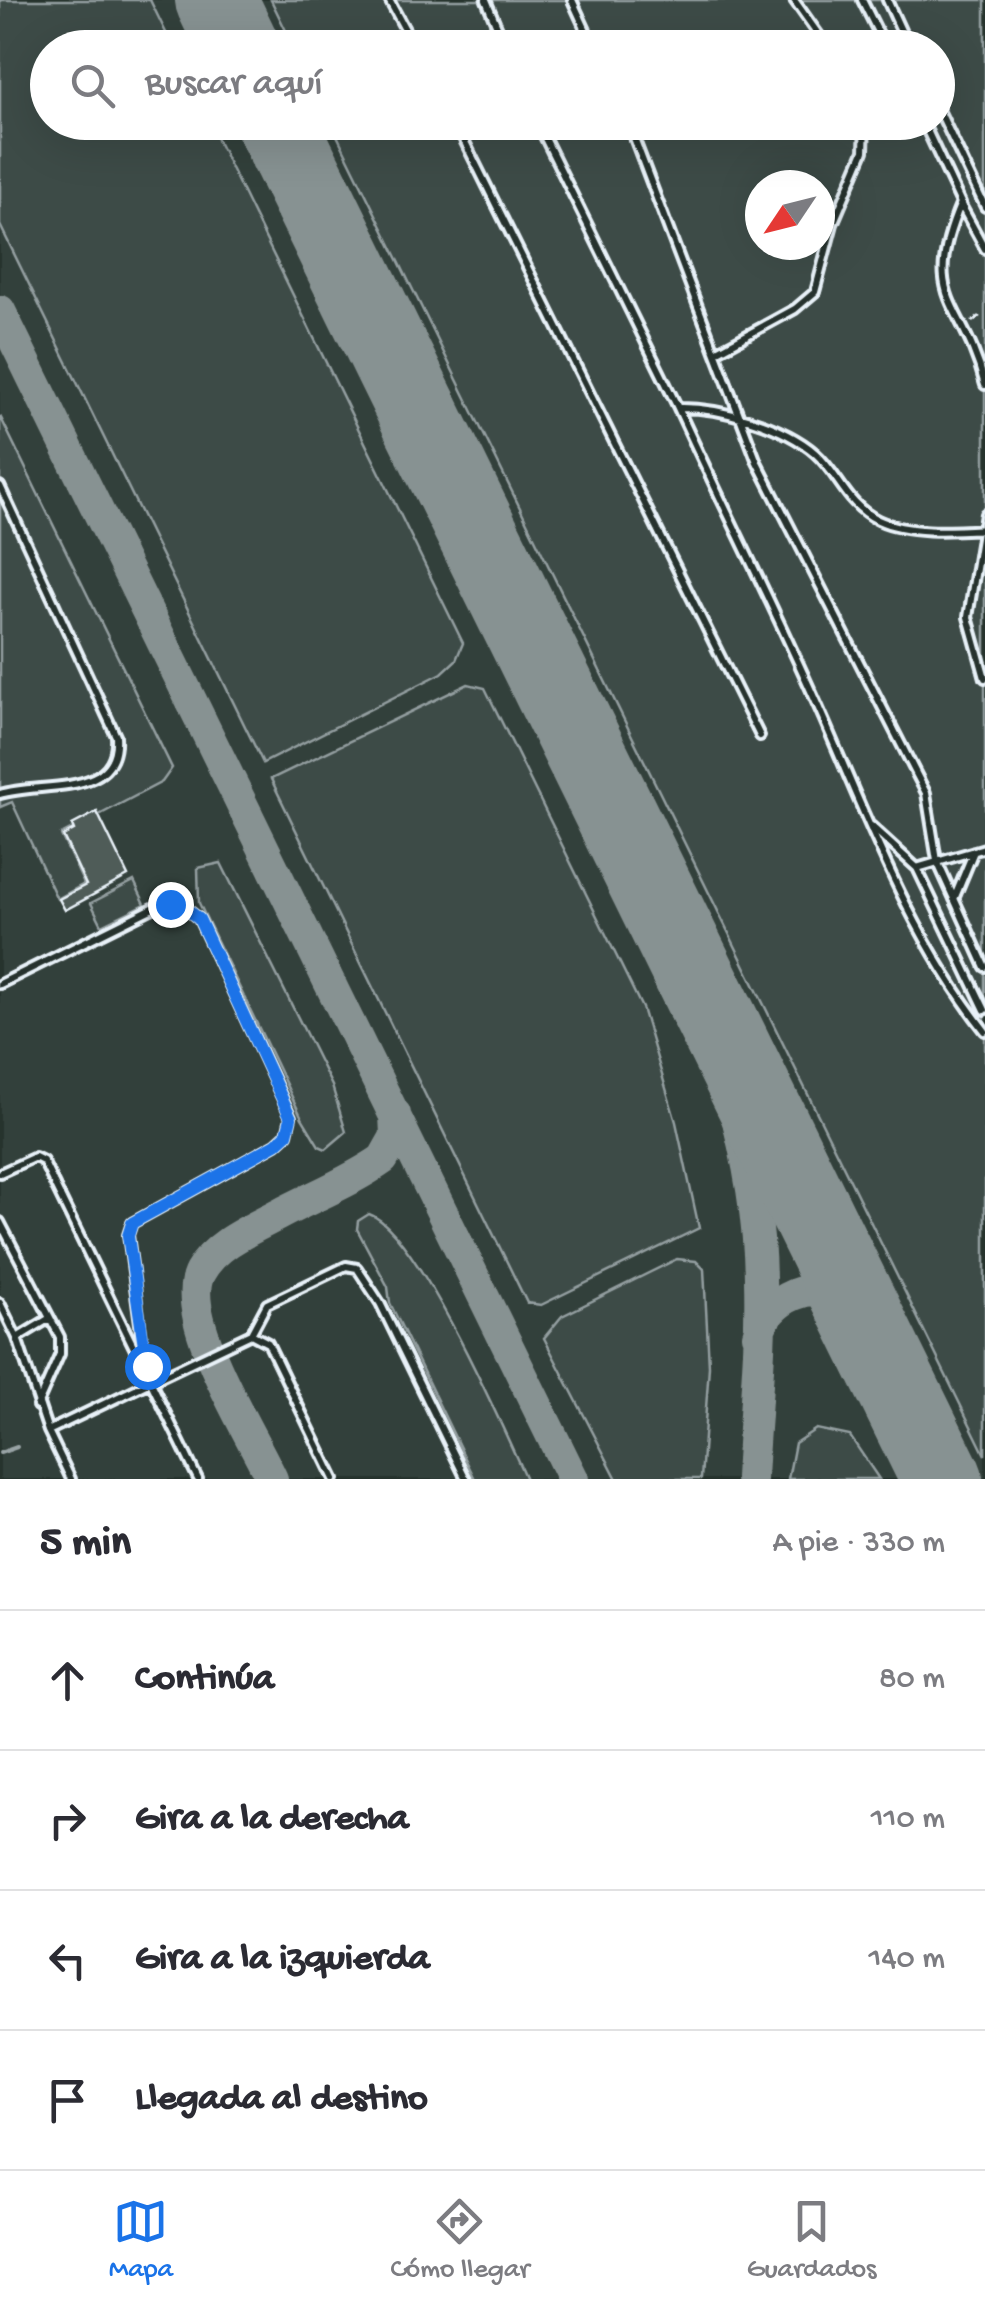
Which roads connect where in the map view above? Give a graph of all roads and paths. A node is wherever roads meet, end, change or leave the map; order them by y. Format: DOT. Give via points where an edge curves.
graph roads {
  1 [pos="389,0"];
  2 [pos="486,0"];
  3 [pos="572,0"];
  4 [pos="794,0"];
  5 [pos="862,0"];
  6 [pos="887,0"];
  7 [pos="405,30"];
  8 [pos="498,30"];
  9 [pos="586,30"];
  10 [pos="815,30"];
  11 [pos="877,30"];
  12 [pos="901,30"];
  13 [pos="463,140"];
  14 [pos="547,140"];
  15 [pos="635,140"];
  16 [pos="864,140"];
  17 [pos="931,140"];
  18 [pos="953,140"];
  19 [pos="961,204"];
  20 [pos="985,208"];
  21 [pos="985,249"];
  22 [pos="985,312"];
  23 [pos="962,328"];
  24 [pos="716,352"];
  25 [pos="985,385"];
  26 [pos="678,408"];
  27 [pos="740,418"];
  28 [pos="0,486"];
  29 [pos="985,514"];
  30 [pos="984,530"];
  31 [pos="985,678"];
  32 [pos="760,736"];
  33 [pos="0,794"];
  34 [pos="867,822"];
  35 [pos="985,848"];
  36 [pos="974,851"];
  37 [pos="937,861"];
  38 [pos="916,868"];
  39 [pos="953,900"];
  40 [pos="985,967"];
  41 [pos="0,984"];
  42 [pos="985,1010"];
  43 [pos="985,1030"];
  44 [pos="0,1172"];
  45 [pos="0,1222"];
  46 [pos="0,1303"];
  47 [pos="2,1314"];
  48 [pos="50,1318"];
  49 [pos="250,1334"];
  50 [pos="18,1338"];
  51 [pos="148,1383"];
  52 [pos="37,1406"];
  53 [pos="48,1432"];
  54 [pos="71,1479"];
  55 [pos="198,1479"];
  56 [pos="334,1479"];
  57 [pos="466,1479"];
  1 -- 7 [label="lane"];
  2 -- 8 [label="lane"];
  3 -- 9 [label="lane"];
  4 -- 10 [label="lane"];
  5 -- 11 [label="lane"];
  6 -- 12 [label="lane"];
  13 -- 32 [label="lane"];
  14 -- 26 [label="lane"];
  15 -- 24 [label="lane"];
  16 -- 24 [label="lane" via="815,292"];
  17 -- 19 [label="lane"];
  18 -- 20 [label="lane"];
  19 -- 21 [label="lane"];
  19 -- 23 [label="lane" via="940,268"];
  22 -- 23 [label="path"];
  23 -- 25 [label="lane"];
  24 -- 27 [label="lane"];
  26 -- 27 [label="lane" via="724,410"];
  26 -- 34 [label="lane"];
  27 -- 30 [label="lane" via="817,455 843,494 881,522"];
  27 -- 37 [label="lane" via="812,576 926,794"];
  28 -- 33 [label="lane" via="117,749 98,778"];
  29 -- 30 [label="lane"];
  30 -- 31 [label="lane" via="968,617"];
  34 -- 38 [label="lane"];
  34 -- 43 [label="lane" via="945,980"];
  35 -- 36 [label="lane"];
  36 -- 37 [label="lane"];
  36 -- 39 [label="lane"];
  37 -- 38 [label="lane"];
  37 -- 39 [label="lane"];
  38 -- 42 [label="lane"];
  39 -- 40 [label="lane"];
  41 -- 51 [label="lane" via="159,905 183,906 199,919 288,1106 290,1126 282,1140 132,1223 128,1236"];
  44 -- 51 [label="lane" via="35,1157 43,1161"];
  45 -- 48 [label="lane"];
  46 -- 47 [label="lane"];
  47 -- 50 [label="lane"];
  48 -- 50 [label="lane"];
  48 -- 52 [label="lane" via="60,1354"];
  49 -- 51 [label="lane"];
  49 -- 56 [label="lane" via="268,1343"];
  49 -- 57 [label="lane" via="266,1304 346,1266 357,1268"];
  50 -- 52 [label="lane"];
  51 -- 53 [label="lane"];
  51 -- 55 [label="lane"];
  52 -- 53 [label="lane"];
  53 -- 54 [label="lane"];
}
